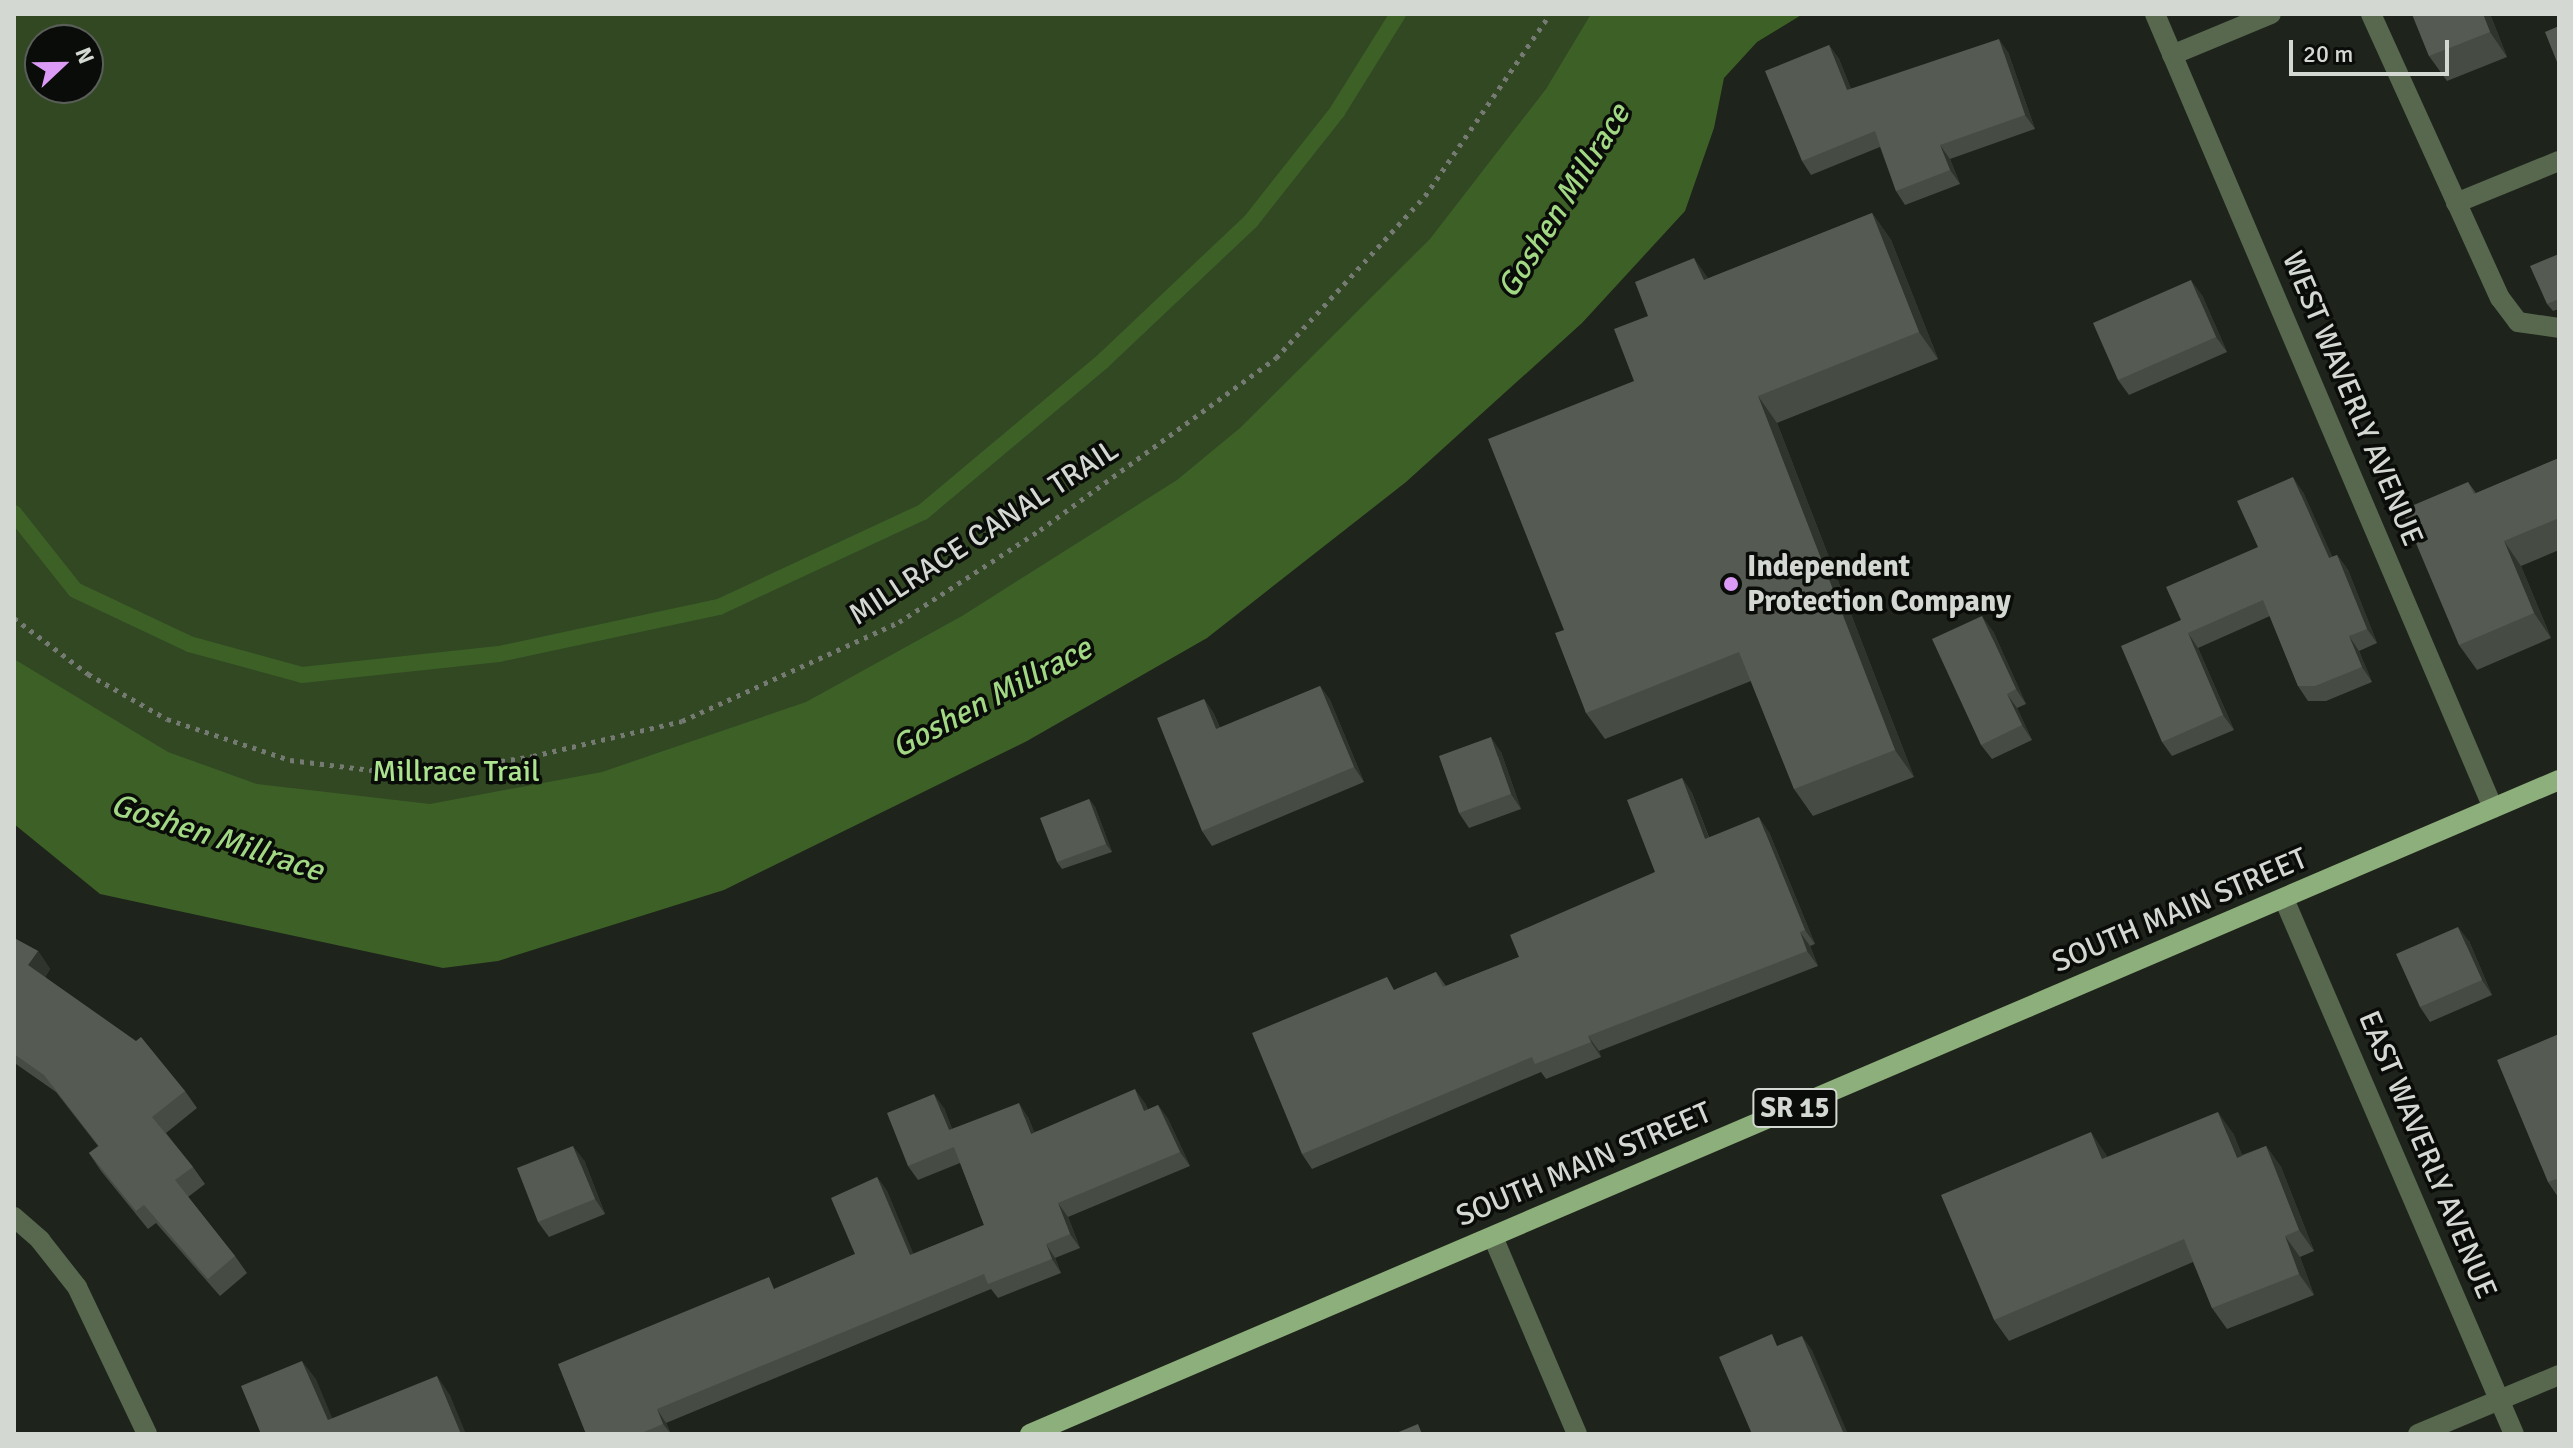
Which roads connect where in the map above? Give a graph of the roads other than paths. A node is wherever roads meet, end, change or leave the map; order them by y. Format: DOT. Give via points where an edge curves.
graph roads {
  1 [pos="2155,14"];
  2 [pos="2271,14"];
  3 [pos="2371,14"];
  4 [pos="2172,55"];
  5 [pos="2559,161"];
  6 [pos="2456,203"];
  7 [pos="2559,328"];
  8 [pos="2559,780"];
  9 [pos="2493,808"];
  10 [pos="2284,899"];
  11 [pos="14,1217"];
  12 [pos="1493,1237"];
  13 [pos="2559,1375"];
  14 [pos="2500,1399"];
  15 [pos="147,1434"];
  16 [pos="1030,1434"];
  17 [pos="1577,1434"];
  18 [pos="2418,1434"];
  19 [pos="2514,1434"];
  1 -- 4 [label="street, WEST WAVERLY AVENUE"];
  2 -- 4 [label="street"];
  3 -- 6 [label="street"];
  4 -- 9 [label="street, WEST WAVERLY AVENUE"];
  5 -- 6 [label="street"];
  6 -- 7 [label="street" via="2500,298 2518,322"];
  8 -- 9 [label="main road, SOUTH MAIN STREET / SR 15"];
  9 -- 10 [label="main road, SOUTH MAIN STREET / SR 15"];
  10 -- 12 [label="main road, SOUTH MAIN STREET / SR 15"];
  10 -- 14 [label="street, EAST WAVERLY AVENUE"];
  11 -- 15 [label="street" via="77,1287"];
  12 -- 16 [label="main road, SOUTH MAIN STREET / SR 15"];
  12 -- 17 [label="street"];
  13 -- 14 [label="street"];
  14 -- 18 [label="street"];
  14 -- 19 [label="street, EAST WAVERLY AVENUE"];
}
